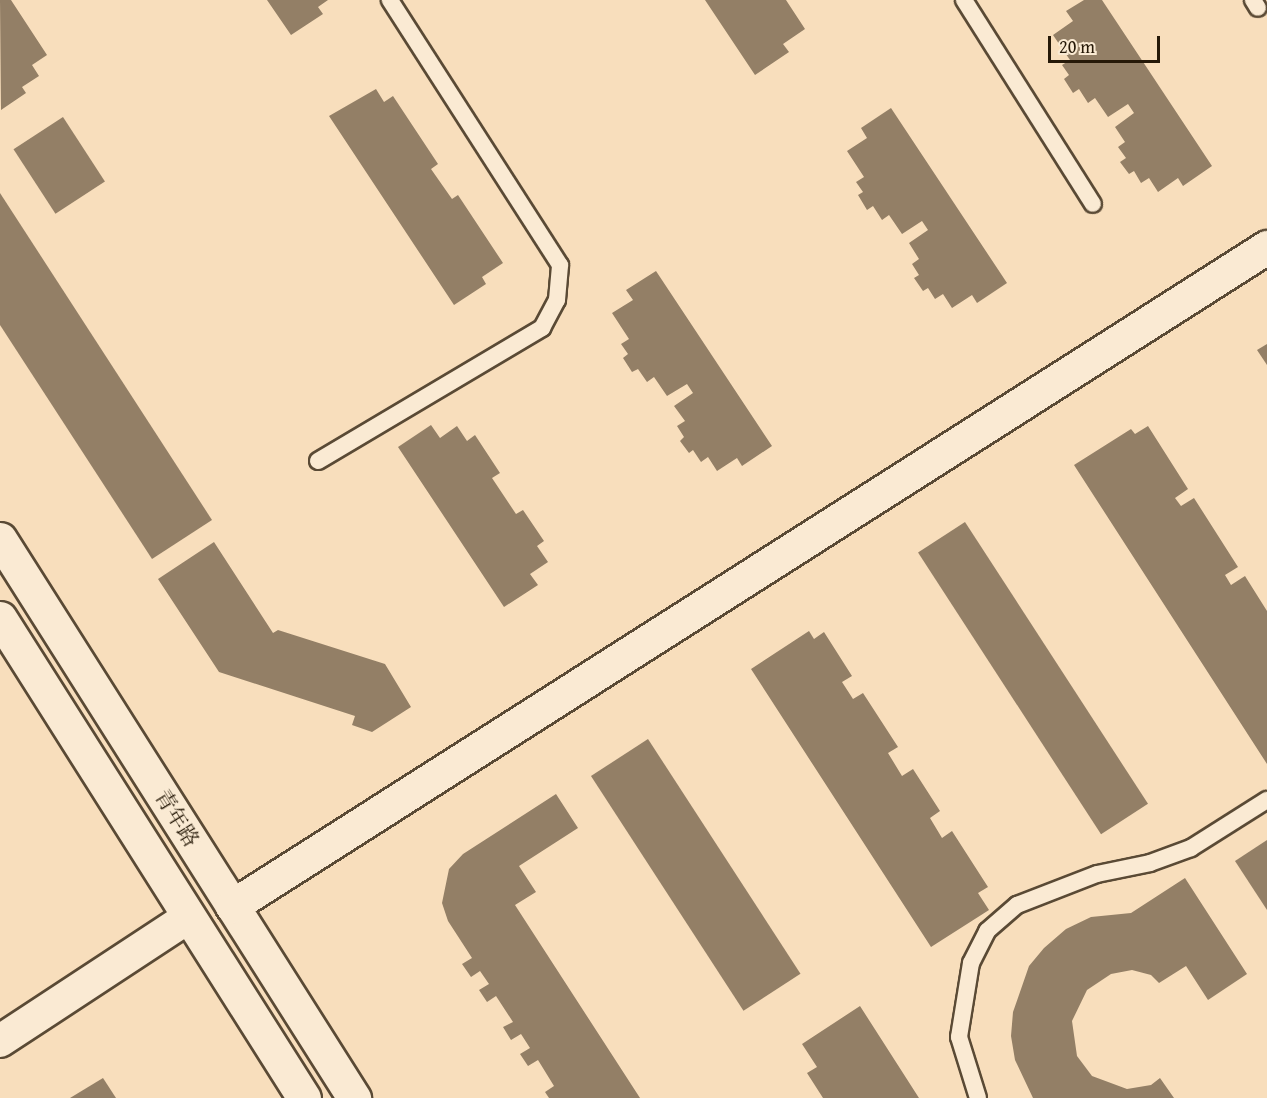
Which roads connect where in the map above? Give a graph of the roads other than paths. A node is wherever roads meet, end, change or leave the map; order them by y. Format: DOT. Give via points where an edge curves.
graph roads {
  1 [pos="390,0"];
  2 [pos="964,0"];
  3 [pos="1093,204"];
  4 [pos="1267,247"];
  5 [pos="318,461"];
  6 [pos="0,539"];
  7 [pos="0,618"];
  8 [pos="1267,800"];
  9 [pos="232,906"];
  10 [pos="189,917"];
  11 [pos="0,1041"];
  12 [pos="304,1098"];
  13 [pos="354,1098"];
  14 [pos="978,1098"];
  1 -- 5 [label="lane" via="560,264 557,300 542,328"];
  2 -- 3 [label="lane"];
  4 -- 9 [label="street"];
  6 -- 9 [label="street, 青年路"];
  7 -- 10 [label="street, 青年路"];
  8 -- 14 [label="lane" via="1191,848 1150,863 1097,874 1017,905 987,931 971,963 959,1037"];
  9 -- 13 [label="street, 青年路"];
  10 -- 11 [label="street"];
  10 -- 12 [label="street, 青年路"];
}
